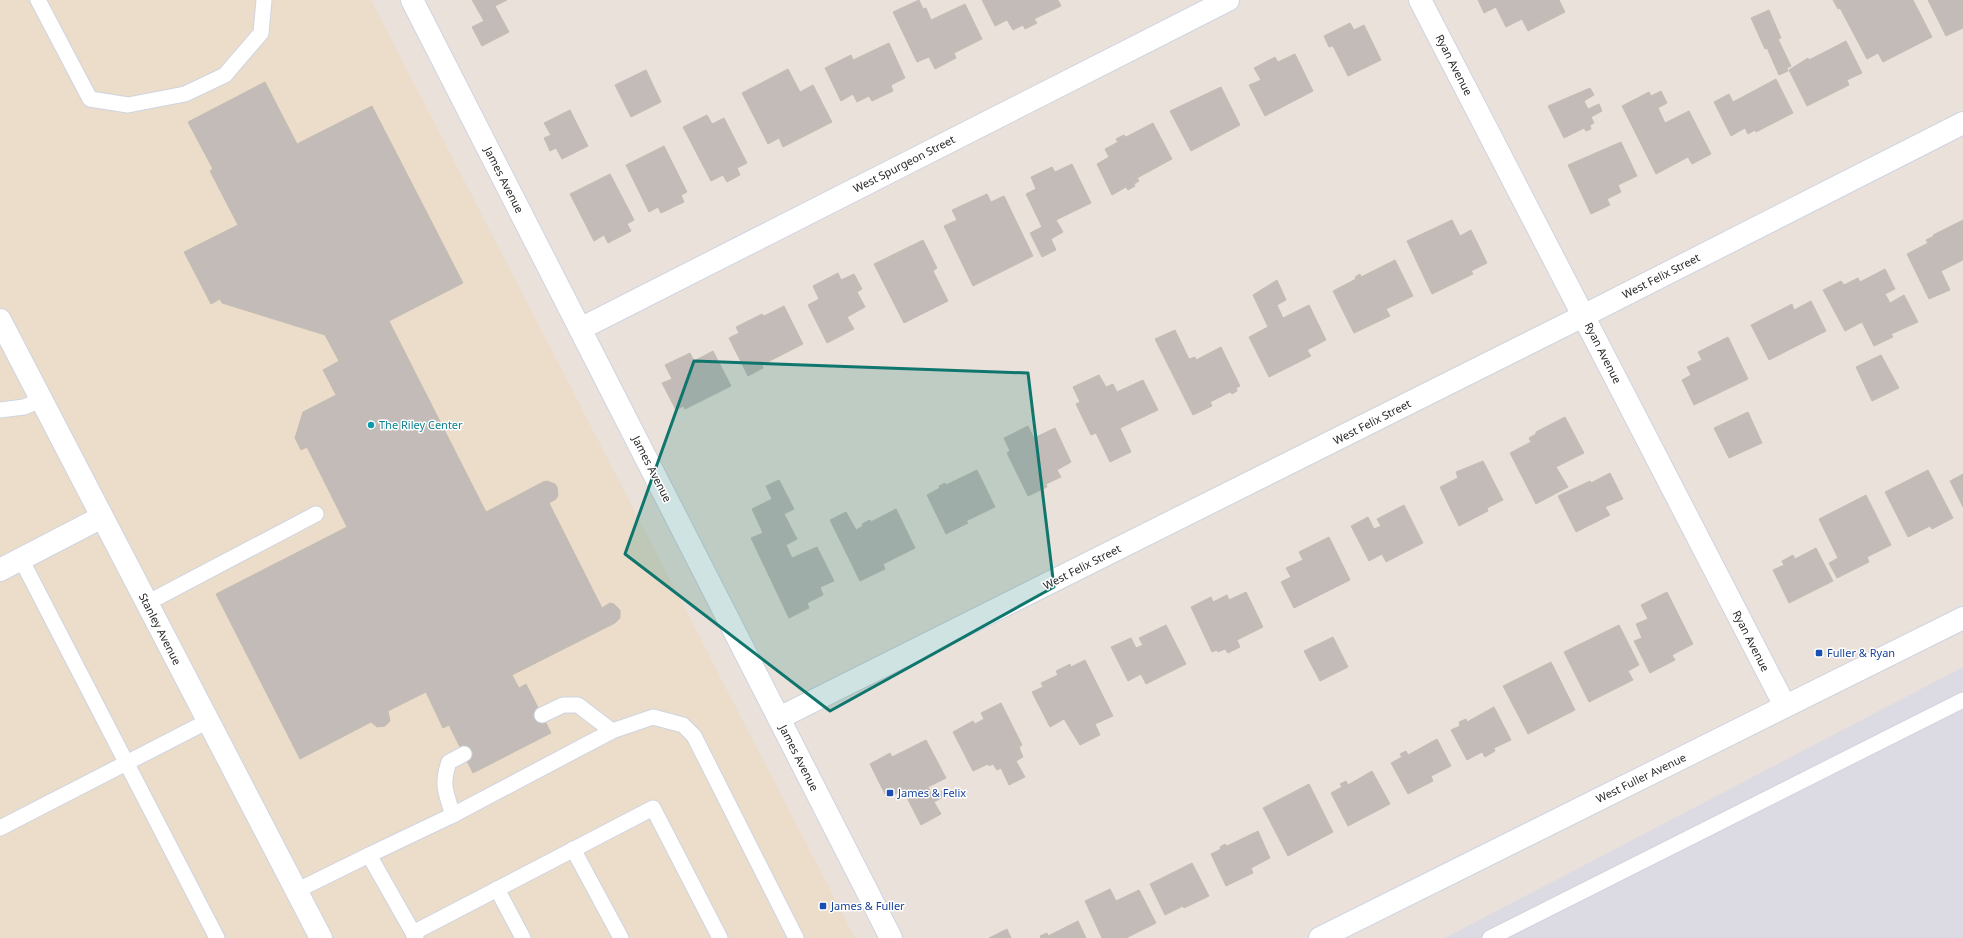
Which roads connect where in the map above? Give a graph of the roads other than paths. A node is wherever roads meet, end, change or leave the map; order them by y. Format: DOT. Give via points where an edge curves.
graph roads {
  1 [pos="38,0"];
  2 [pos="264,0"];
  3 [pos="412,0"];
  4 [pos="1228,0"];
  5 [pos="1420,0"];
  6 [pos="1963,123"];
  7 [pos="1583,316"];
  8 [pos="0,320"];
  9 [pos="580,329"];
  10 [pos="41,400"];
  11 [pos="0,410"];
  12 [pos="316,514"];
  13 [pos="102,517"];
  14 [pos="21,559"];
  15 [pos="0,570"];
  16 [pos="146,602"];
  17 [pos="1963,618"];
  18 [pos="1963,700"];
  19 [pos="1785,706"];
  20 [pos="542,715"];
  21 [pos="779,718"];
  22 [pos="208,721"];
  23 [pos="612,731"];
  24 [pos="464,754"];
  25 [pos="126,763"];
  26 [pos="453,815"];
  27 [pos="0,828"];
  28 [pos="573,849"];
  29 [pos="369,855"];
  30 [pos="497,889"];
  31 [pos="296,891"];
  32 [pos="414,935"];
  33 [pos="217,938"];
  34 [pos="321,938"];
  35 [pos="523,938"];
  36 [pos="621,938"];
  37 [pos="720,938"];
  38 [pos="796,938"];
  39 [pos="891,938"];
  40 [pos="1320,938"];
  41 [pos="1490,938"];
  1 -- 2 [label="lane" via="90,99 128,105 185,94 225,75 261,33"];
  3 -- 9 [label="street, James Avenue"];
  4 -- 9 [label="street, West Spurgeon Street"];
  5 -- 7 [label="street, Ryan Avenue"];
  6 -- 7 [label="street, West Felix Street"];
  7 -- 19 [label="street, Ryan Avenue"];
  7 -- 21 [label="street, West Felix Street"];
  8 -- 10 [label="street, Stanley Avenue"];
  9 -- 21 [label="street, James Avenue"];
  10 -- 11 [label="lane" via="24,407"];
  10 -- 13 [label="street, Stanley Avenue"];
  12 -- 16 [label="lane"];
  13 -- 14 [label="street"];
  13 -- 16 [label="street, Stanley Avenue"];
  14 -- 15 [label="street"];
  14 -- 25 [label="lane"];
  16 -- 22 [label="street, Stanley Avenue"];
  17 -- 19 [label="street, West Fuller Avenue"];
  18 -- 41 [label="lane"];
  19 -- 40 [label="street, West Fuller Avenue"];
  20 -- 23 [label="lane" via="563,705 578,705"];
  21 -- 39 [label="street, James Avenue"];
  22 -- 25 [label="lane"];
  22 -- 31 [label="street, Stanley Avenue"];
  23 -- 26 [label="lane"];
  23 -- 38 [label="lane" via="653,717 683,725 694,736"];
  24 -- 26 [label="lane" via="449,762 446,773 444,788"];
  25 -- 27 [label="lane"];
  25 -- 33 [label="lane"];
  26 -- 29 [label="lane"];
  28 -- 30 [label="lane"];
  28 -- 36 [label="lane"];
  28 -- 37 [label="lane" via="653,808"];
  29 -- 31 [label="lane"];
  29 -- 32 [label="lane"];
  30 -- 32 [label="lane"];
  30 -- 35 [label="lane"];
  31 -- 34 [label="street, Stanley Avenue"];
}
